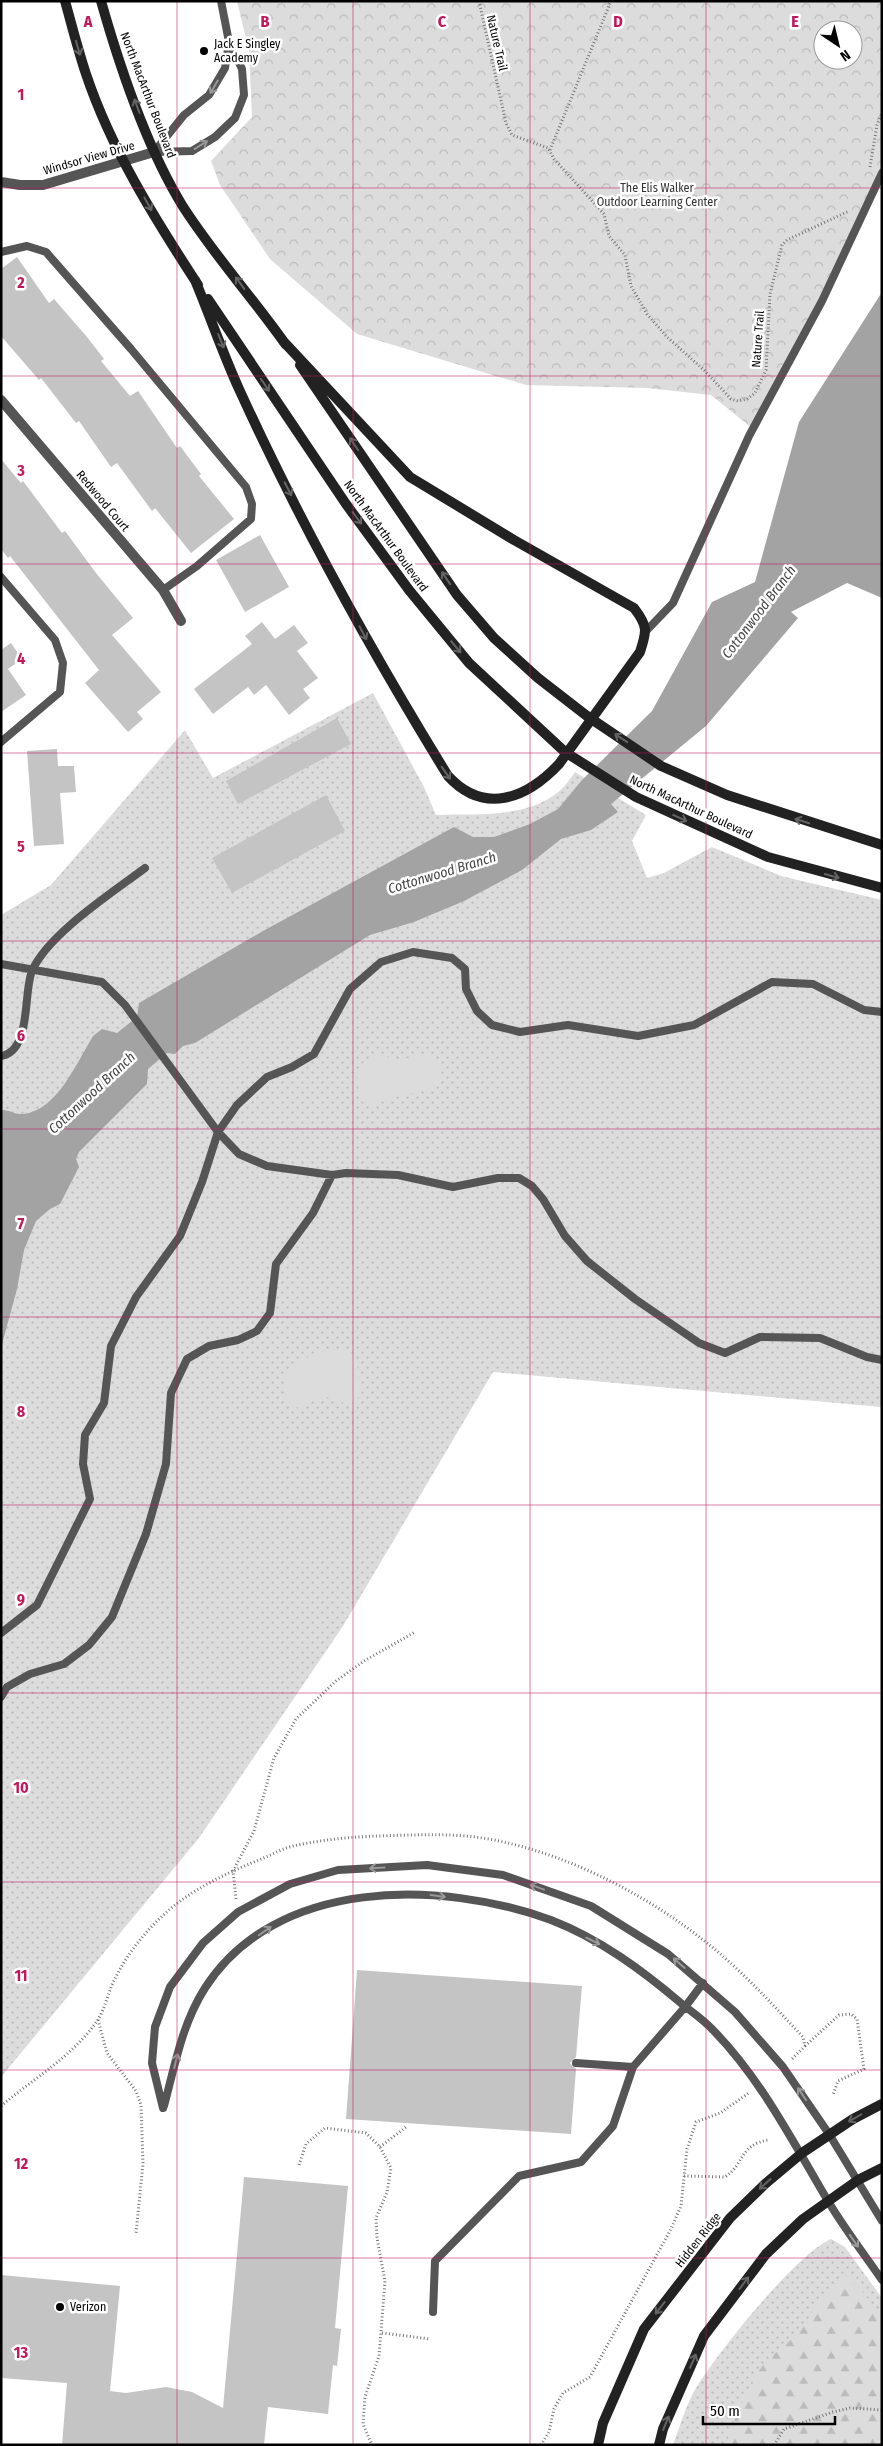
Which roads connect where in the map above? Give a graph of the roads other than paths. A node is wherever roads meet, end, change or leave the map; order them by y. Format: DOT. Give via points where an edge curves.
graph roads {
  1 [pos="65,1"];
  2 [pos="102,1"];
  3 [pos="221,1"];
  4 [pos="229,42"];
  5 [pos="154,152"];
  6 [pos="124,162"];
  7 [pos="882,173"];
  8 [pos="1,182"];
  9 [pos="1,252"];
  10 [pos="195,280"];
  11 [pos="283,341"];
  12 [pos="1,400"];
  13 [pos="1,577"];
  14 [pos="163,590"];
  15 [pos="182,621"];
  16 [pos="646,631"];
  17 [pos="1,742"];
  18 [pos="882,846"];
  19 [pos="144,868"];
  20 [pos="882,888"];
  21 [pos="1,964"];
  22 [pos="31,971"];
  23 [pos="882,1012"];
  24 [pos="1,1056"];
  25 [pos="218,1132"];
  26 [pos="332,1175"];
  27 [pos="882,1360"];
  28 [pos="1,1633"];
  29 [pos="1,1697"];
  30 [pos="703,1983"];
  31 [pos="686,2007"];
  32 [pos="576,2063"];
  33 [pos="633,2067"];
  34 [pos="882,2104"];
  35 [pos="829,2134"];
  36 [pos="802,2153"];
  37 [pos="882,2168"];
  38 [pos="858,2180"];
  39 [pos="828,2201"];
  40 [pos="882,2221"];
  41 [pos="882,2280"];
  42 [pos="433,2312"];
  43 [pos="598,2445"];
  44 [pos="659,2445"];
  1 -- 6 [label="main road, North MacArthur Boulevard, one-way" via="86,76"];
  5 -- 2 [label="main road, North MacArthur Boulevard, one-way" via="112,38"];
  3 -- 4 [label="lane"];
  4 -- 5 [label="lane, one-way" via="225,68 209,95 184,115"];
  5 -- 4 [label="lane, one-way" via="192,151 215,137 235,118 244,95 242,69"];
  5 -- 6 [label="street, Windsor View Drive"];
  11 -- 5 [label="main road, North MacArthur Boulevard, one-way" via="183,205"];
  6 -- 8 [label="street, Windsor View Drive" via="44,185 20,186"];
  6 -- 10 [label="main road, North MacArthur Boulevard, one-way"];
  7 -- 16 [label="lane" via="822,301 749,436 673,603"];
  9 -- 14 [label="lane" via="27,246 46,252 246,487 252,504 251,518 197,566"];
  10 -- 16 [label="main road, one-way" via="238,388 326,564 374,654 448,776 460,789 472,796 506,797 527,791 545,780 640,652"];
  10 -- 20 [label="main road, North MacArthur Boulevard, one-way" via="346,504 409,590 470,663 565,752 636,797 768,857"];
  11 -- 16 [label="main road" via="410,476 634,608 643,619"];
  18 -- 11 [label="main road, North MacArthur Boulevard, one-way" via="736,798 661,766 538,678 494,638 457,595"];
  12 -- 14 [label="street, Redwood Court"];
  13 -- 17 [label="lane" via="55,640 63,663 60,692"];
  14 -- 15 [label="street, Redwood Court"];
  19 -- 22 [label="lane" via="50,944"];
  21 -- 22 [label="lane"];
  22 -- 24 [label="lane" via="19,1043"];
  22 -- 25 [label="lane" via="102,982 124,1005"];
  23 -- 25 [label="lane" via="864,1010 813,984 772,982 694,1025 638,1036 568,1025 520,1032 492,1025 476,1011 466,989 465,969 452,958 413,952 381,962 350,989 314,1054 267,1077 237,1105"];
  25 -- 26 [label="lane" via="239,1154 267,1166"];
  25 -- 28 [label="lane" via="180,1236 136,1297 110,1346 104,1403 84,1435 83,1464 90,1499 37,1605"];
  26 -- 27 [label="lane" via="398,1175 453,1187 498,1178 519,1178 532,1186 543,1199 566,1236 587,1261 635,1299 700,1342 725,1353 760,1337 820,1338"];
  26 -- 29 [label="lane" via="312,1213 276,1264 270,1313 257,1331 238,1340 209,1346 187,1359 171,1393 166,1464 146,1534 112,1617 89,1645 64,1664 30,1674 7,1687"];
  30 -- 31 [label="lane"];
  30 -- 31 [label="lane, one-way" via="668,1954 591,1906 503,1875 427,1865 338,1870 290,1884 238,1912 202,1943 170,1987 155,2027 152,2063 163,2108 184,2029 206,1987 236,1951 275,1924 319,1906 375,1896 421,1893 485,1902 551,1920 610,1949 649,1975"];
  35 -- 30 [label="lane, one-way" via="783,2067 735,2012"];
  31 -- 33 [label="lane"];
  31 -- 36 [label="lane" via="713,2030 758,2086"];
  32 -- 33 [label="lane"];
  33 -- 42 [label="lane" via="613,2126 581,2162 520,2176 435,2261"];
  34 -- 35 [label="main road, Hidden Ridge, one-way"];
  35 -- 36 [label="main road, Hidden Ridge"];
  35 -- 38 [label="lane"];
  36 -- 39 [label="lane"];
  36 -- 43 [label="main road, Hidden Ridge, one-way" via="730,2218 644,2329 603,2423"];
  37 -- 38 [label="main road"];
  38 -- 39 [label="main road"];
  38 -- 40 [label="lane"];
  39 -- 41 [label="lane, one-way"];
  44 -- 39 [label="main road, one-way" via="704,2336 766,2254"];
}
